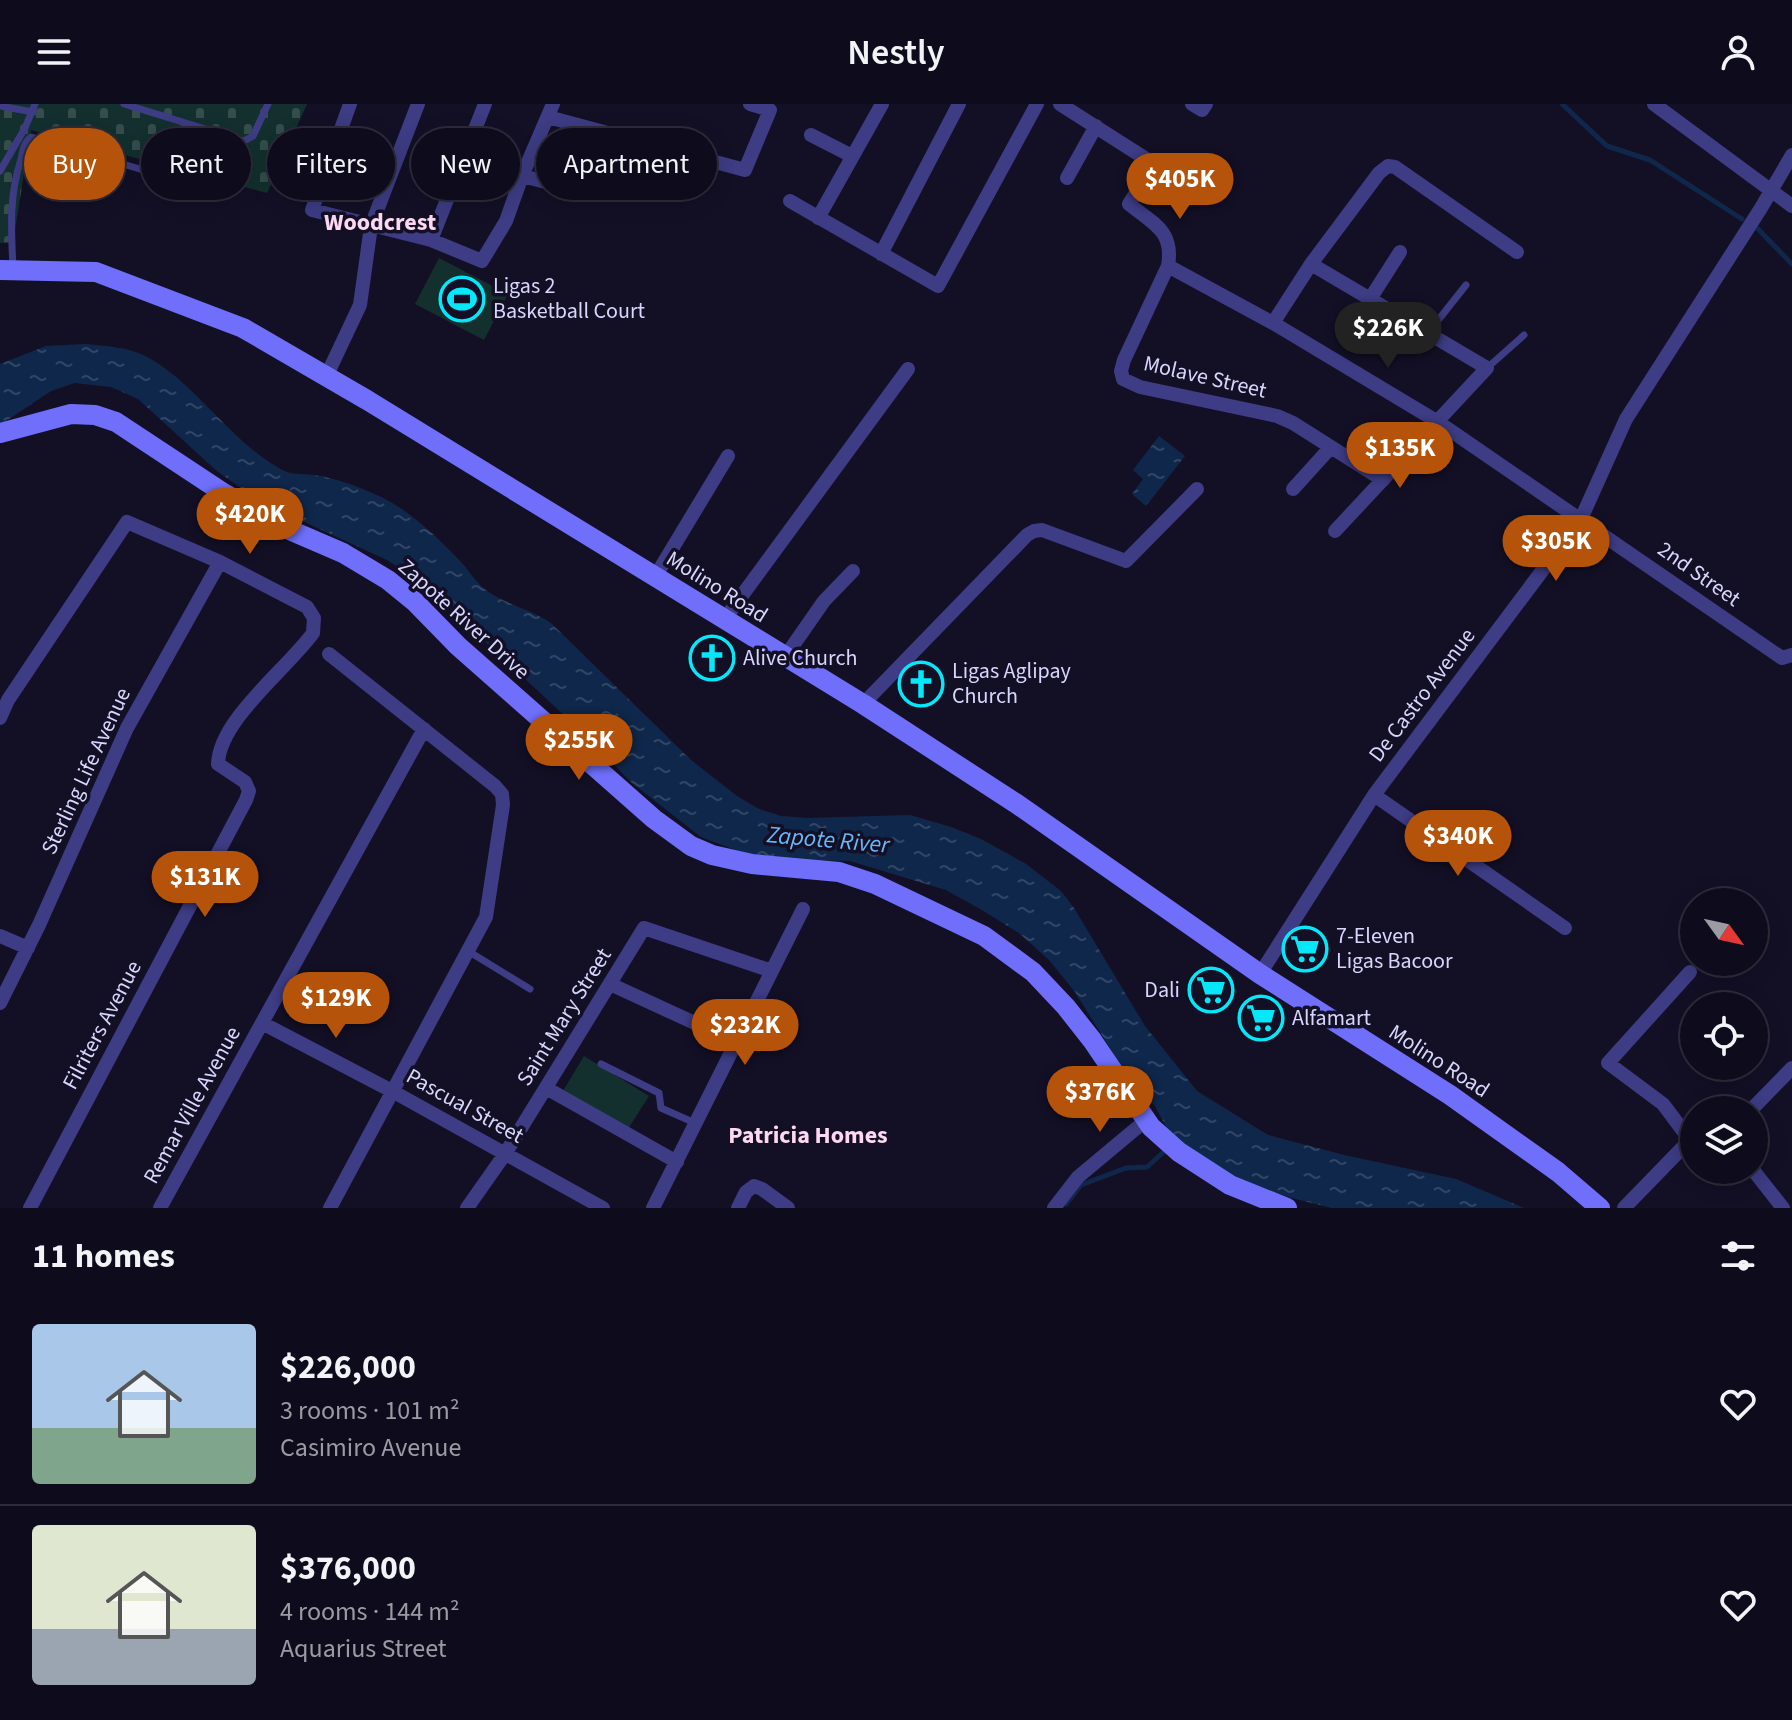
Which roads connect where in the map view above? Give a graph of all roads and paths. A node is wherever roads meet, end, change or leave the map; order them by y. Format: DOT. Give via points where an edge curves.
graph roads {
  1 [pos="124,104"];
  2 [pos="268,104"];
  3 [pos="350,104"];
  4 [pos="418,104"];
  5 [pos="485,104"];
  6 [pos="750,104"];
  7 [pos="882,104"];
  8 [pos="959,104"];
  9 [pos="1037,104"];
  10 [pos="1060,104"];
  11 [pos="1192,104"];
  12 [pos="1206,104"];
  13 [pos="1654,104"];
  14 [pos="0,106"];
  15 [pos="34,108"];
  16 [pos="550,111"];
  17 [pos="1096,126"];
  18 [pos="811,135"];
  19 [pos="1792,155"];
  20 [pos="852,156"];
  21 [pos="1,167"];
  22 [pos="141,169"];
  23 [pos="522,176"];
  24 [pos="1067,178"];
  25 [pos="536,180"];
  26 [pos="1772,190"];
  27 [pos="790,201"];
  28 [pos="1792,206"];
  29 [pos="818,218"];
  30 [pos="371,226"];
  31 [pos="431,240"];
  32 [pos="1400,252"];
  33 [pos="1517,252"];
  34 [pos="881,254"];
  35 [pos="1311,264"];
  36 [pos="1168,266"];
  37 [pos="6,269"];
  38 [pos="1466,285"];
  39 [pos="1370,299"];
  40 [pos="1273,323"];
  41 [pos="1428,333"];
  42 [pos="1524,335"];
  43 [pos="1487,368"];
  44 [pos="908,369"];
  45 [pos="326,377"];
  46 [pos="1438,422"];
  47 [pos="0,433"];
  48 [pos="1331,447"];
  49 [pos="728,456"];
  50 [pos="1383,480"];
  51 [pos="1197,489"];
  52 [pos="1293,489"];
  53 [pos="1581,519"];
  54 [pos="1335,531"];
  55 [pos="220,562"];
  56 [pos="853,571"];
  57 [pos="655,577"];
  58 [pos="724,620"];
  59 [pos="329,654"];
  60 [pos="1792,655"];
  61 [pos="785,657"];
  62 [pos="863,704"];
  63 [pos="0,718"];
  64 [pos="424,729"];
  65 [pos="1374,795"];
  66 [pos="803,909"];
  67 [pos="1565,928"];
  68 [pos="0,936"];
  69 [pos="28,948"];
  70 [pos="468,951"];
  71 [pos="772,971"];
  72 [pos="1260,974"];
  73 [pos="1686,976"];
  74 [pos="610,984"];
  75 [pos="530,989"];
  76 [pos="0,1003"];
  77 [pos="262,1023"];
  78 [pos="736,1042"];
  79 [pos="601,1064"];
  80 [pos="1792,1068"];
  81 [pos="546,1088"];
  82 [pos="392,1091"];
  83 [pos="1765,1096"];
  84 [pos="695,1123"];
  85 [pos="1148,1124"];
  86 [pos="1680,1125"];
  87 [pos="1680,1152"];
  88 [pos="505,1154"];
  89 [pos="677,1162"];
  90 [pos="1765,1184"];
  91 [pos="1792,1202"];
  92 [pos="30,1208"];
  93 [pos="160,1208"];
  94 [pos="330,1208"];
  95 [pos="467,1208"];
  96 [pos="603,1208"];
  97 [pos="653,1208"];
  98 [pos="738,1208"];
  99 [pos="788,1208"];
  100 [pos="1054,1208"];
  101 [pos="1287,1208"];
  102 [pos="1600,1208"];
  103 [pos="1624,1208"];
  104 [pos="1785,1208"];
  1 -- 2 [label="lane" via="244,141 253,136"];
  3 -- 30 [label="street" via="312,210"];
  4 -- 30 [label="street"];
  5 -- 31 [label="street"];
  6 -- 16 [label="street" via="770,110 745,170"];
  7 -- 20 [label="street"];
  8 -- 34 [label="street"];
  9 -- 34 [label="street" via="938,286"];
  10 -- 17 [label="street"];
  11 -- 12 [label="street" via="1202,110"];
  13 -- 26 [label="street"];
  14 -- 15 [label="lane"];
  15 -- 21 [label="lane"];
  16 -- 23 [label="street"];
  17 -- 24 [label="street"];
  17 -- 36 [label="street" via="1154,164 1129,204 1165,233"];
  18 -- 20 [label="street"];
  19 -- 26 [label="street, De Castro Avenue"];
  20 -- 29 [label="street"];
  22 -- 37 [label="lane" via="31,137 14,180"];
  23 -- 25 [label="street"];
  23 -- 31 [label="street" via="506,221 482,261"];
  26 -- 28 [label="street"];
  26 -- 53 [label="street, De Castro Avenue" via="1626,419"];
  27 -- 29 [label="street"];
  29 -- 34 [label="street"];
  30 -- 31 [label="street"];
  30 -- 45 [label="street" via="360,305"];
  32 -- 39 [label="street"];
  33 -- 35 [label="street" via="1388,166"];
  35 -- 39 [label="street"];
  35 -- 40 [label="street"];
  36 -- 40 [label="street"];
  36 -- 48 [label="street, Molave Street" via="1124,360 1123,379 1277,416"];
  37 -- 45 [label="main road, Molino Road" via="96,272 243,328"];
  38 -- 41 [label="lane"];
  39 -- 41 [label="street"];
  40 -- 46 [label="street"];
  41 -- 43 [label="street"];
  42 -- 43 [label="lane"];
  43 -- 46 [label="street"];
  44 -- 58 [label="street"];
  45 -- 57 [label="main road, Molino Road"];
  46 -- 50 [label="street"];
  46 -- 53 [label="street"];
  47 -- 85 [label="main road, Zapote River Drive" via="71,414 116,422 278,525 343,553 388,580 654,819 691,846 752,864 849,875 984,936 1033,972 1066,1007"];
  48 -- 50 [label="street, Molave Street"];
  48 -- 52 [label="street"];
  49 -- 57 [label="street"];
  50 -- 54 [label="street"];
  51 -- 62 [label="street" via="1126,561 1042,530 1027,535"];
  53 -- 60 [label="street, 2nd Street" via="1782,658"];
  53 -- 65 [label="street, De Castro Avenue"];
  55 -- 63 [label="street" via="127,522"];
  55 -- 69 [label="street, Sterling Life Avenue" via="127,728"];
  55 -- 92 [label="street, Filriters Avenue" via="307,607 314,618 313,633 231,725 218,748 218,764 245,782 246,800"];
  56 -- 61 [label="street" via="824,601"];
  57 -- 58 [label="main road, Molino Road"];
  58 -- 61 [label="main road, Molino Road"];
  59 -- 64 [label="street"];
  61 -- 62 [label="main road, Molino Road"];
  62 -- 72 [label="main road, Molino Road"];
  64 -- 70 [label="street" via="502,794 486,917"];
  64 -- 77 [label="street, Remar Ville Avenue"];
  65 -- 67 [label="street"];
  65 -- 72 [label="street, De Castro Avenue"];
  66 -- 71 [label="street"];
  68 -- 69 [label="street"];
  69 -- 76 [label="street, Sterling Life Avenue"];
  70 -- 75 [label="lane"];
  70 -- 82 [label="street"];
  71 -- 74 [label="street, Saint Mary Street" via="644,928"];
  71 -- 78 [label="street"];
  72 -- 102 [label="main road, Molino Road" via="1450,1095"];
  73 -- 86 [label="street" via="1608,1063 1663,1104"];
  74 -- 78 [label="street"];
  74 -- 81 [label="street, Saint Mary Street"];
  77 -- 82 [label="street, Pascual Street"];
  77 -- 93 [label="street, Remar Ville Avenue"];
  78 -- 84 [label="street"];
  79 -- 84 [label="lane" via="659,1093 661,1108"];
  80 -- 83 [label="street"];
  81 -- 88 [label="street, Saint Mary Street"];
  81 -- 89 [label="street"];
  82 -- 88 [label="street, Pascual Street"];
  82 -- 94 [label="street"];
  84 -- 89 [label="street"];
  85 -- 100 [label="street" via="1078,1177"];
  85 -- 101 [label="main road, Zapote River Drive" via="1230,1185"];
  87 -- 103 [label="street"];
  88 -- 95 [label="street, Saint Mary Street"];
  88 -- 96 [label="street, Pascual Street"];
  89 -- 97 [label="street"];
  90 -- 104 [label="street"];
  91 -- 104 [label="street"];
  98 -- 99 [label="street" via="754,1186"];
}
